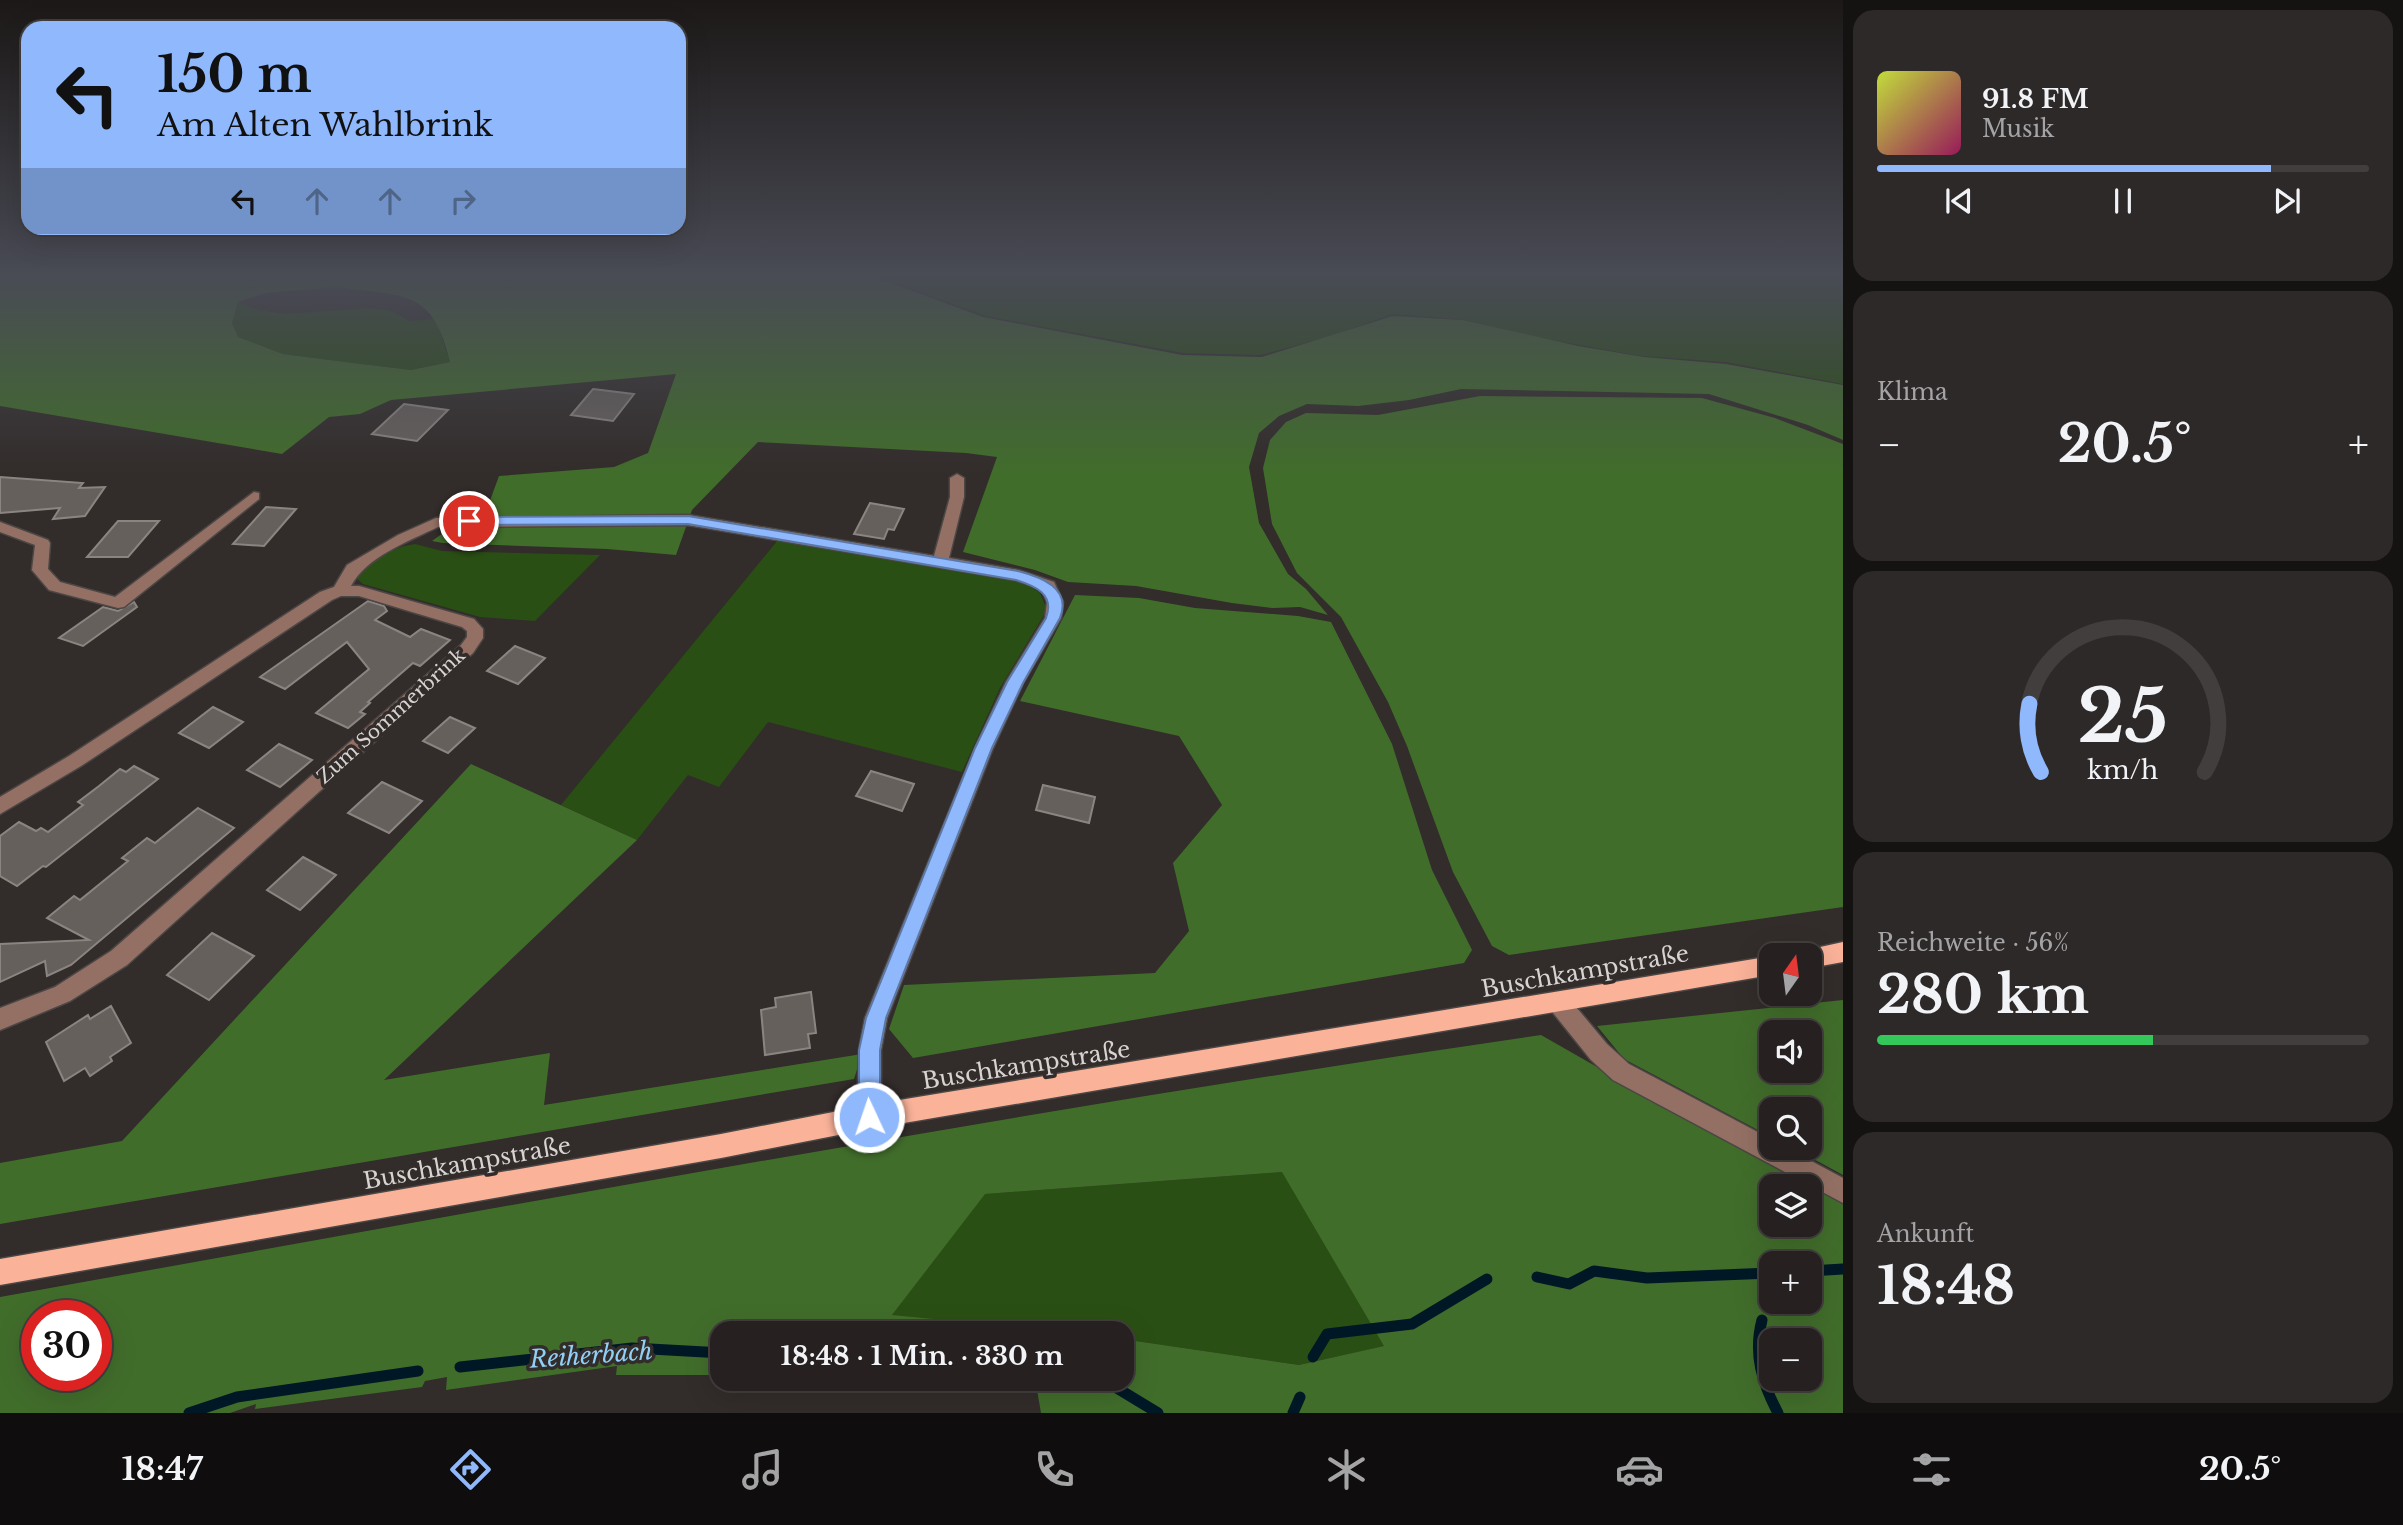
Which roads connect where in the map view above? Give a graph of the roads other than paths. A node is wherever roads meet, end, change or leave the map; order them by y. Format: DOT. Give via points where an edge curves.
graph roads {
  1 [pos="957,478"];
  2 [pos="254,496"];
  3 [pos="0,527"];
  4 [pos="940,562"];
  5 [pos="340,591"];
  6 [pos="0,806"];
  7 [pos="1843,952"];
  8 [pos="1822,956"];
  9 [pos="1759,967"];
  10 [pos="1558,1002"];
  11 [pos="0,1019"];
  12 [pos="869,1117"];
  13 [pos="1843,1191"];
  14 [pos="0,1272"];
  1 -- 4 [label="street" via="957,497"];
  2 -- 3 [label="street" via="118,603 55,586 40,570 43,543"];
  4 -- 5 [label="street" via="688,520 453,522 436,523 403,538 352,569"];
  4 -- 12 [label="street" via="1035,580 1048,586 1056,610 984,748 876,1018 870,1050"];
  5 -- 6 [label="street"];
  5 -- 11 [label="street, Zum Sommerbrink" via="359,591 468,622 475,629 475,638 119,958 42,1006"];
  7 -- 8 [label="main road"];
  9 -- 10 [label="main road, Buschkampstraße"];
  10 -- 12 [label="main road, Buschkampstraße"];
  10 -- 13 [label="street" via="1621,1072"];
  12 -- 14 [label="main road, Buschkampstraße"];
}
